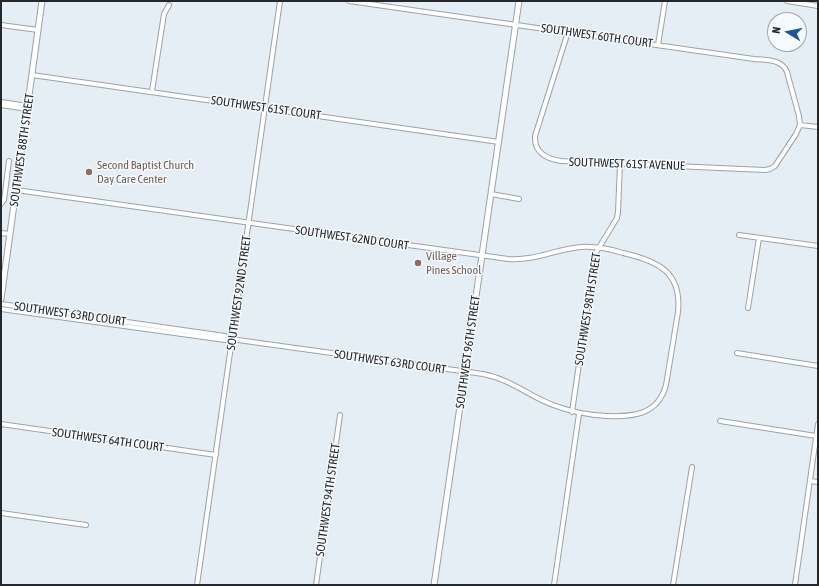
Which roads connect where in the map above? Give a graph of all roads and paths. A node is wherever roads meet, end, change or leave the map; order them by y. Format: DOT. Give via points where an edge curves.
graph roads {
  1 [pos="42,1"];
  2 [pos="280,1"];
  3 [pos="349,1"];
  4 [pos="519,1"];
  5 [pos="665,1"];
  6 [pos="787,1"];
  7 [pos="169,5"];
  8 [pos="818,6"];
  9 [pos="1,25"];
  10 [pos="516,25"];
  11 [pos="38,30"];
  12 [pos="568,32"];
  13 [pos="658,45"];
  14 [pos="32,74"];
  15 [pos="152,91"];
  16 [pos="1,102"];
  17 [pos="1,105"];
  18 [pos="28,108"];
  19 [pos="265,108"];
  20 [pos="800,125"];
  21 [pos="818,127"];
  22 [pos="499,142"];
  23 [pos="9,161"];
  24 [pos="620,164"];
  25 [pos="16,190"];
  26 [pos="491,194"];
  27 [pos="519,199"];
  28 [pos="1,204"];
  29 [pos="249,223"];
  30 [pos="1,233"];
  31 [pos="10,234"];
  32 [pos="738,235"];
  33 [pos="759,238"];
  34 [pos="818,246"];
  35 [pos="598,248"];
  36 [pos="482,256"];
  37 [pos="1,299"];
  38 [pos="1,304"];
  39 [pos="748,308"];
  40 [pos="1,309"];
  41 [pos="50,313"];
  42 [pos="232,340"];
  43 [pos="737,353"];
  44 [pos="818,366"];
  45 [pos="465,372"];
  46 [pos="657,403"];
  47 [pos="572,412"];
  48 [pos="579,414"];
  49 [pos="340,415"];
  50 [pos="720,421"];
  51 [pos="1,424"];
  52 [pos="818,424"];
  53 [pos="816,436"];
  54 [pos="216,455"];
  55 [pos="692,467"];
  56 [pos="810,481"];
  57 [pos="818,482"];
  58 [pos="1,513"];
  59 [pos="86,525"];
  60 [pos="197,585"];
  61 [pos="316,585"];
  62 [pos="434,585"];
  63 [pos="554,585"];
  64 [pos="673,585"];
  65 [pos="795,585"];
  1 -- 11 [label="street, SOUTHWEST 88TH STREET"];
  2 -- 19 [label="street, SOUTHWEST 92ND STREET"];
  3 -- 10 [label="street, SOUTHWEST 60TH COURT"];
  4 -- 10 [label="street, SOUTHWEST 96TH STREET"];
  5 -- 13 [label="street"];
  6 -- 8 [label="street"];
  7 -- 15 [label="street" via="164,14"];
  9 -- 11 [label="street"];
  10 -- 12 [label="street, SOUTHWEST 60TH COURT"];
  10 -- 22 [label="street, SOUTHWEST 96TH STREET"];
  11 -- 14 [label="street, SOUTHWEST 88TH STREET"];
  12 -- 13 [label="street, SOUTHWEST 60TH COURT"];
  12 -- 24 [label="street, SOUTHWEST 61ST AVENUE" via="536,132 536,146 543,155 553,160"];
  13 -- 20 [label="street, SOUTHWEST 60TH COURT" via="782,64 787,72"];
  14 -- 15 [label="street, SOUTHWEST 61ST COURT"];
  14 -- 18 [label="street, SOUTHWEST 88TH STREET"];
  15 -- 19 [label="street, SOUTHWEST 61ST COURT"];
  16 -- 18 [label="street"];
  17 -- 18 [label="street"];
  18 -- 25 [label="street, SOUTHWEST 88TH STREET"];
  19 -- 22 [label="street, SOUTHWEST 61ST COURT"];
  19 -- 29 [label="street, SOUTHWEST 92ND STREET"];
  20 -- 21 [label="street"];
  20 -- 24 [label="street, SOUTHWEST 61ST AVENUE" via="777,163 768,170"];
  22 -- 26 [label="street, SOUTHWEST 96TH STREET"];
  23 -- 28 [label="street" via="4,200"];
  24 -- 35 [label="street, SOUTHWEST 98TH STREET" via="618,216"];
  25 -- 29 [label="street, SOUTHWEST 62ND COURT"];
  25 -- 31 [label="street, SOUTHWEST 88TH STREET"];
  26 -- 27 [label="street"];
  26 -- 36 [label="street, SOUTHWEST 96TH STREET"];
  29 -- 36 [label="street, SOUTHWEST 62ND COURT"];
  29 -- 42 [label="street, SOUTHWEST 92ND STREET"];
  30 -- 31 [label="street"];
  31 -- 37 [label="street, SOUTHWEST 88TH STREET"];
  32 -- 33 [label="street"];
  33 -- 34 [label="street"];
  33 -- 39 [label="street"];
  35 -- 36 [label="street, SOUTHWEST 62ND COURT" via="570,248 528,259"];
  35 -- 46 [label="street, SOUTHWEST 62ND COURT" via="651,261 668,272 676,285 679,302 677,317 665,388"];
  35 -- 47 [label="street, SOUTHWEST 98TH STREET" via="593,266"];
  36 -- 45 [label="street, SOUTHWEST 96TH STREET"];
  38 -- 41 [label="street, SOUTHWEST 63RD COURT"];
  40 -- 41 [label="street, SOUTHWEST 63RD COURT"];
  41 -- 42 [label="street, SOUTHWEST 63RD COURT"];
  42 -- 45 [label="street, SOUTHWEST 63RD COURT"];
  42 -- 54 [label="street, SOUTHWEST 92ND STREET"];
  43 -- 44 [label="street"];
  45 -- 47 [label="street, SOUTHWEST 63RD COURT" via="500,378 539,400"];
  45 -- 62 [label="street, SOUTHWEST 96TH STREET"];
  46 -- 48 [label="street, SOUTHWEST 63RD COURT" via="646,411 634,415"];
  47 -- 48 [label="street, SOUTHWEST 63RD COURT"];
  48 -- 63 [label="street"];
  49 -- 61 [label="street, SOUTHWEST 94TH STREET"];
  50 -- 53 [label="street"];
  51 -- 54 [label="street, SOUTHWEST 64TH COURT"];
  52 -- 53 [label="street"];
  53 -- 56 [label="street"];
  54 -- 60 [label="street, SOUTHWEST 92ND STREET"];
  55 -- 64 [label="street"];
  56 -- 57 [label="street"];
  56 -- 65 [label="street"];
  58 -- 59 [label="street"];
}
